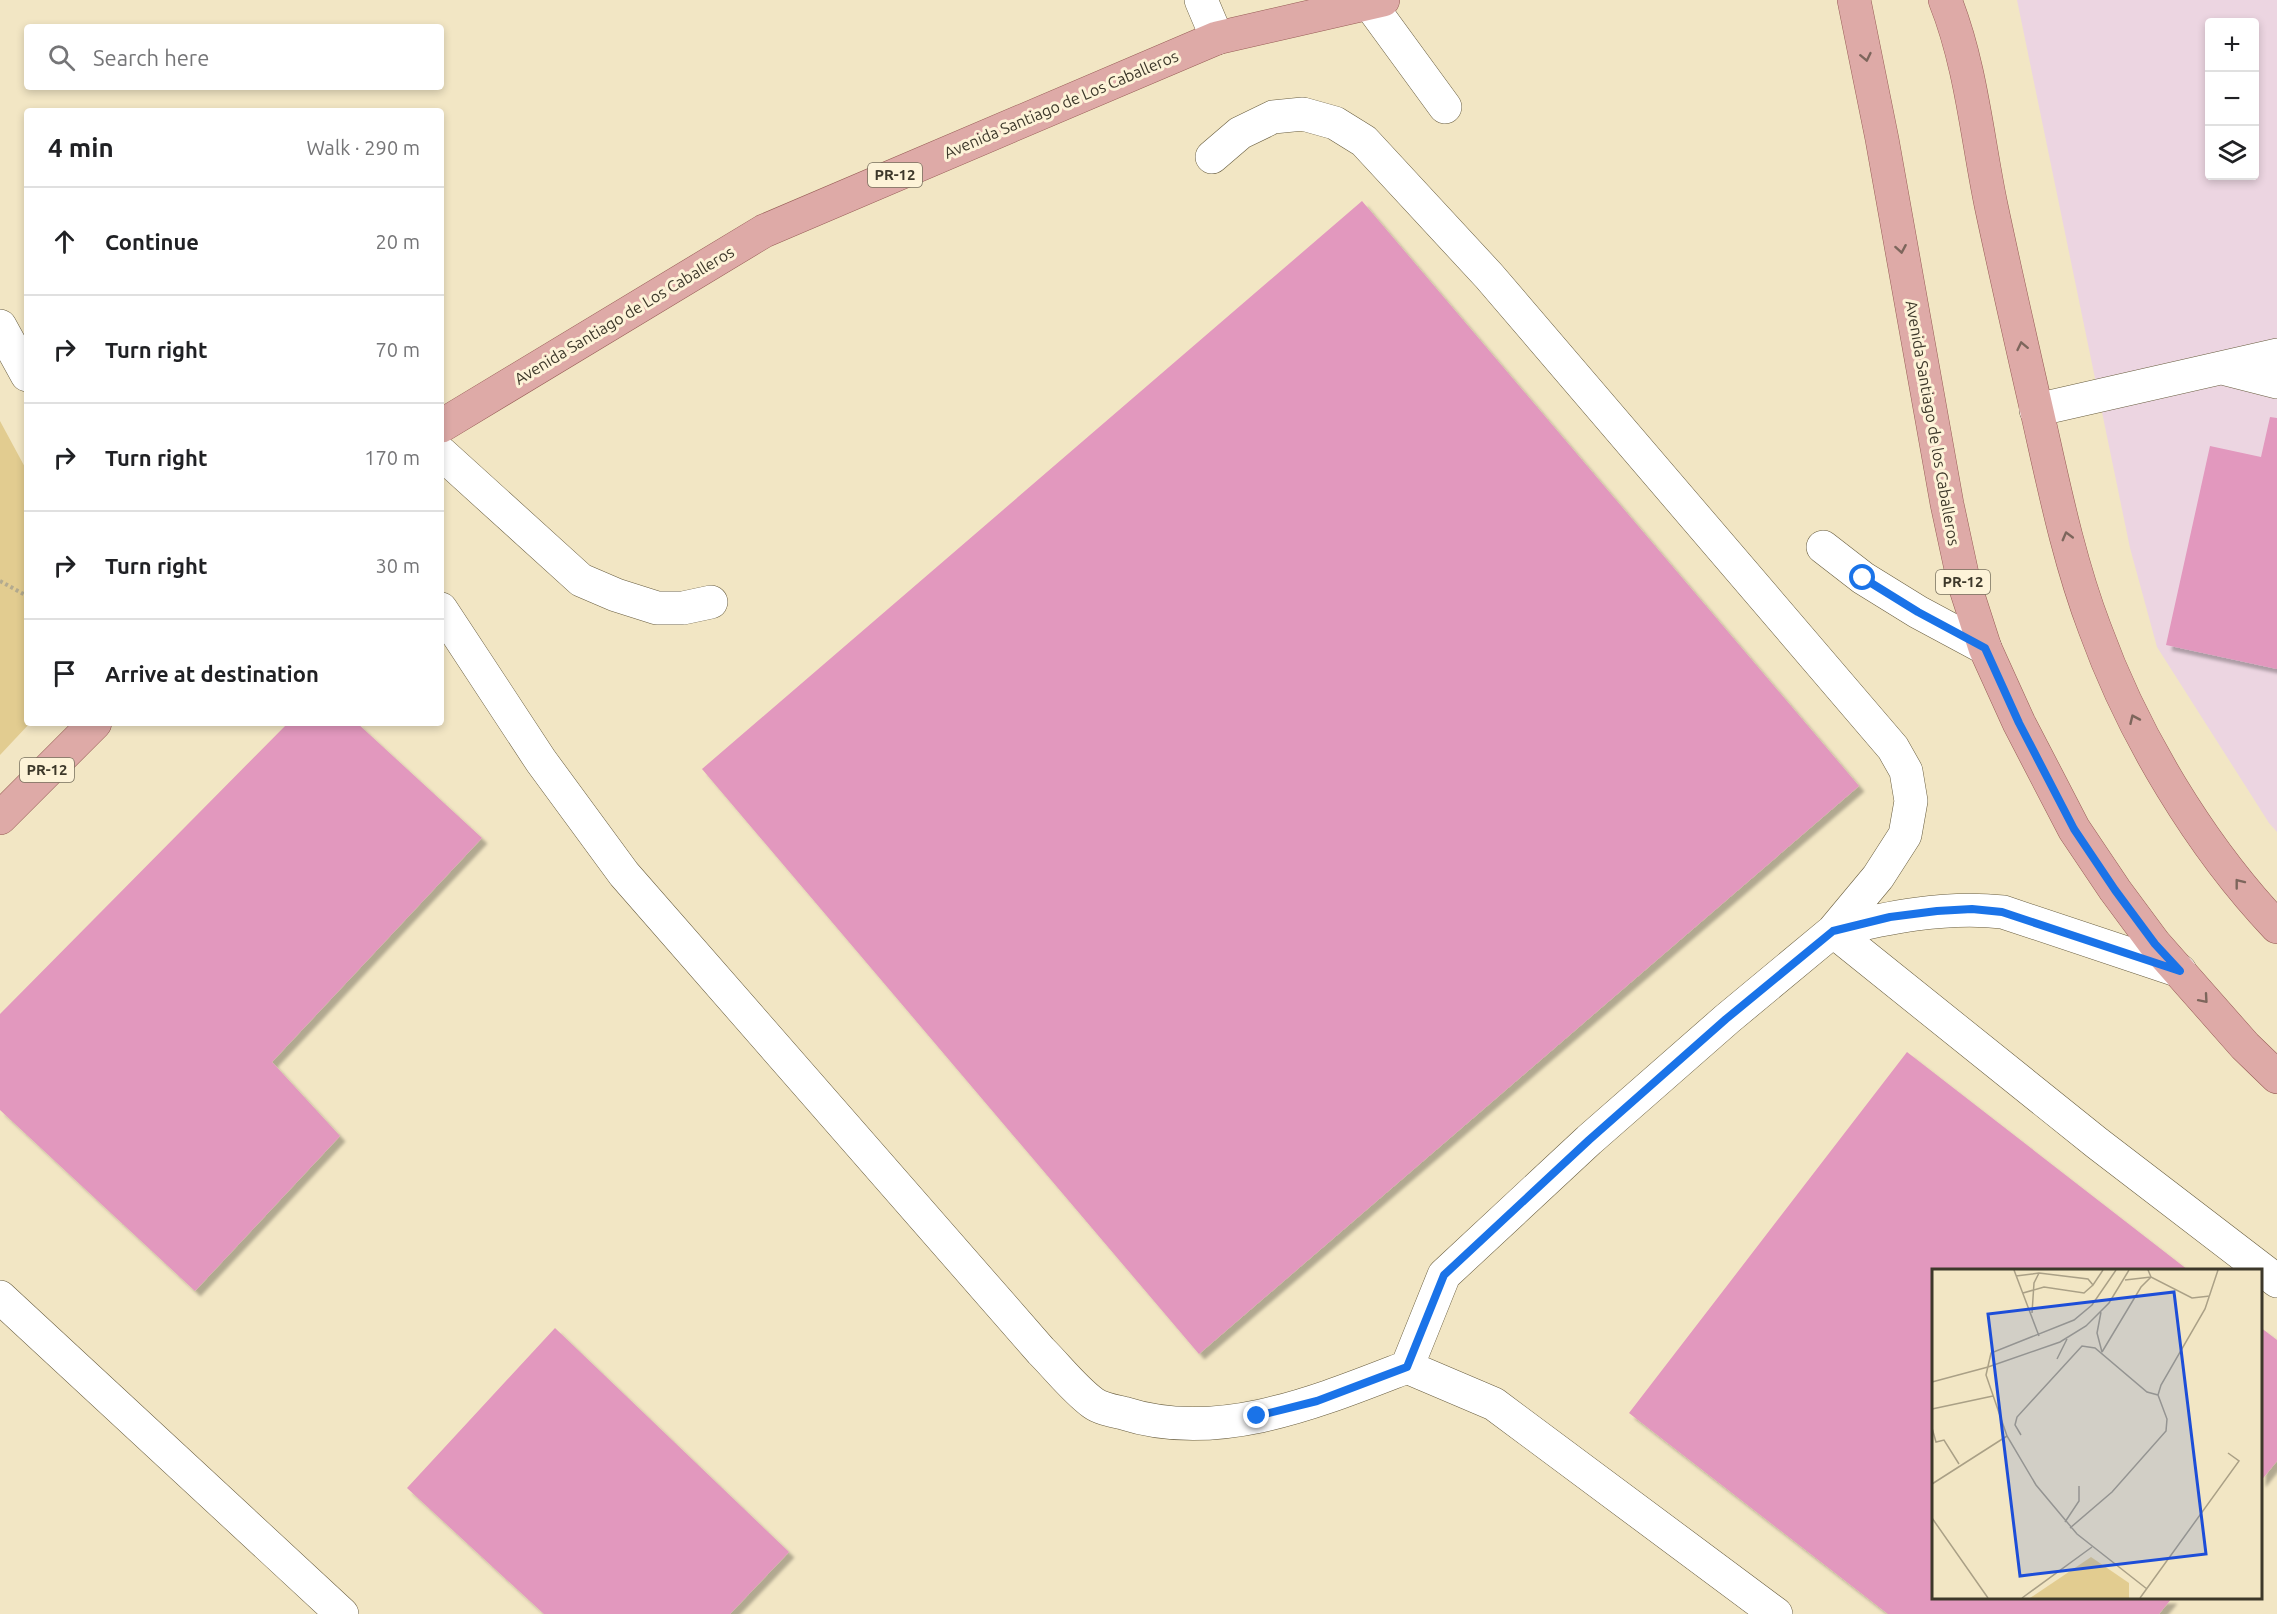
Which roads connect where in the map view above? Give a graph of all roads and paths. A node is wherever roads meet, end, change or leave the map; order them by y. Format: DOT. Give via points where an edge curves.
graph roads {
  1 [pos="1201,0"];
  2 [pos="1854,0"];
  3 [pos="1946,0"];
  4 [pos="1376,2"];
  5 [pos="1217,38"];
  6 [pos="1445,107"];
  7 [pos="1212,157"];
  8 [pos="0,326"];
  9 [pos="2277,355"];
  10 [pos="2221,368"];
  11 [pos="24,370"];
  12 [pos="2277,382"];
  13 [pos="2036,410"];
  14 [pos="444,424"];
  15 [pos="444,456"];
  16 [pos="1823,547"];
  17 [pos="0,581"];
  18 [pos="24,594"];
  19 [pos="711,602"];
  20 [pos="444,614"];
  21 [pos="1985,648"];
  22 [pos="92,726"];
  23 [pos="0,818"];
  24 [pos="2277,927"];
  25 [pos="1833,931"];
  26 [pos="2180,971"];
  27 [pos="2277,1077"];
  28 [pos="2261,1269"];
  29 [pos="2262,1270"];
  30 [pos="2277,1281"];
  31 [pos="0,1297"];
  32 [pos="1407,1367"];
  33 [pos="342,1614"];
  34 [pos="1776,1614"];
  1 -- 5 [label="street"];
  2 -- 21 [label="main road, Avenida Santiago de los Caballeros / PR-12, one-way" via="1947,504 1964,583"];
  13 -- 3 [label="main road, one-way" via="1956,30"];
  4 -- 5 [label="main road, Avenida Santiago de Los Caballeros / PR-12"];
  4 -- 6 [label="street"];
  5 -- 14 [label="main road, Avenida Santiago de Los Caballeros / PR-12" via="764,231"];
  7 -- 25 [label="street" via="1240,133 1273,117 1304,114 1335,123 1364,141 1489,276 1893,748 1906,771 1911,801 1905,835 1878,877"];
  8 -- 11 [label="street"];
  9 -- 10 [label="street"];
  10 -- 12 [label="street"];
  10 -- 13 [label="street"];
  24 -- 13 [label="main road, one-way" via="2208,843 2137,726 2095,630 2079,580"];
  15 -- 19 [label="street" via="581,580 657,608"];
  16 -- 21 [label="street" via="1863,578"];
  17 -- 18 [label="path"];
  20 -- 32 [label="street" via="541,761 624,873 1041,1352 1095,1404 1138,1418 1197,1425 1317,1401"];
  21 -- 26 [label="main road, Avenida Santiago de los Caballeros / PR-12" via="2074,829 2155,944"];
  22 -- 23 [label="main road, PR-12"];
  25 -- 26 [label="street" via="1937,911 2002,912"];
  25 -- 28 [label="street"];
  25 -- 32 [label="street" via="1606,1125 1444,1275"];
  26 -- 27 [label="main road, Avenida Santiago de los Caballeros / PR-12, one-way"];
  29 -- 30 [label="street"];
  31 -- 33 [label="street"];
  32 -- 34 [label="street" via="1494,1404"];
}
